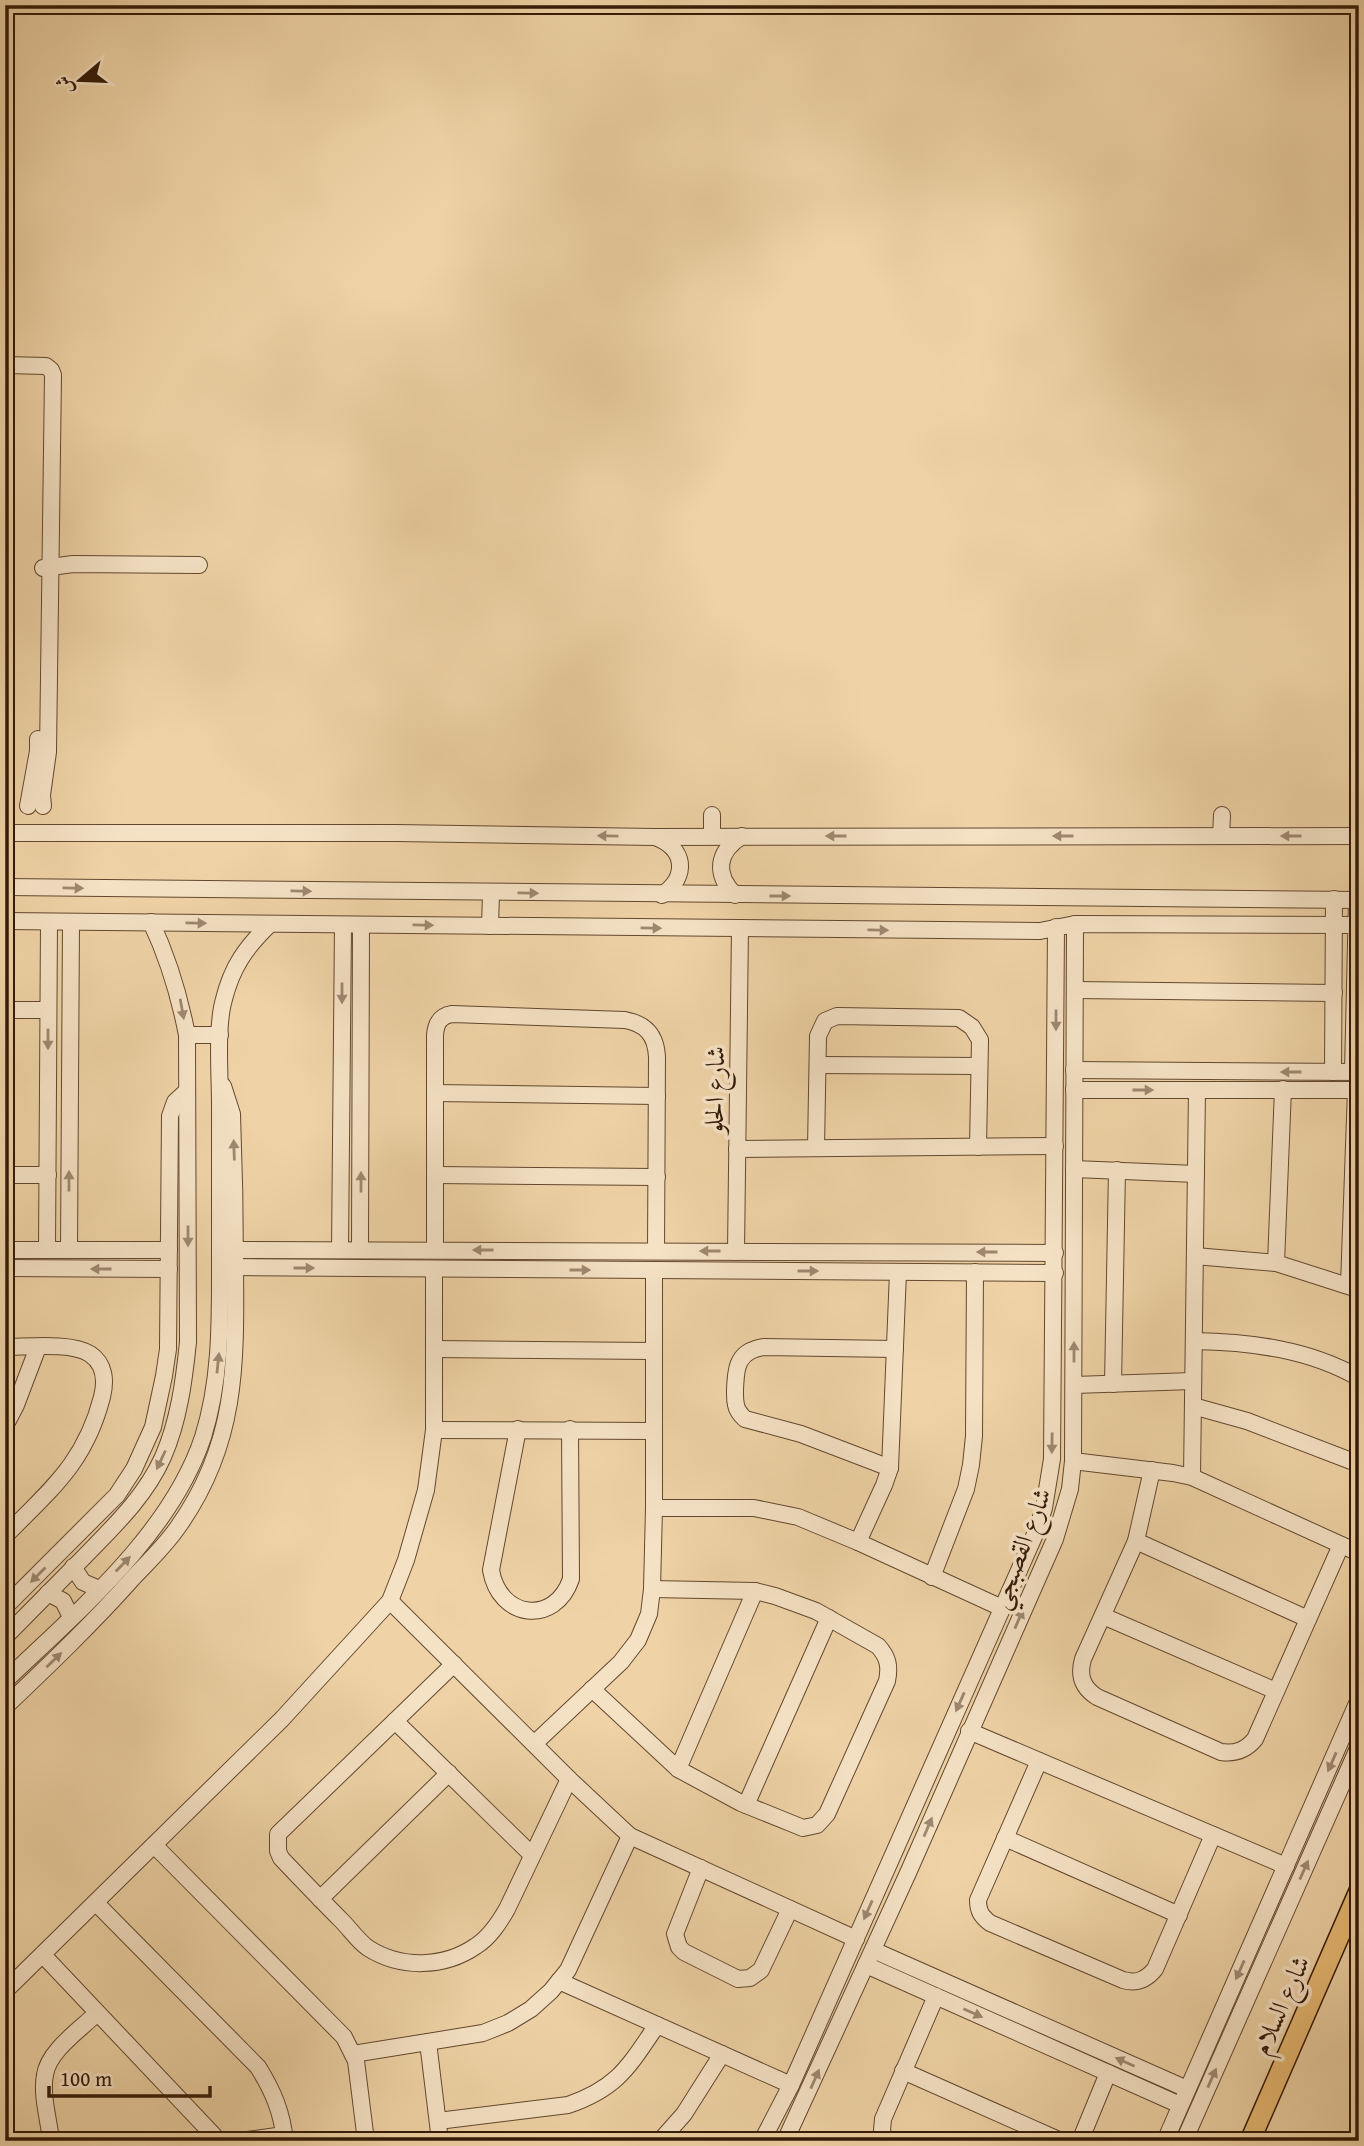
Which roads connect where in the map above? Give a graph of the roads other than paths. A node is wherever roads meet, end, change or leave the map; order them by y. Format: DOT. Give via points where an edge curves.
graph roads {
  1 [pos="5,365"];
  2 [pos="5,374"];
  3 [pos="199,565"];
  4 [pos="46,568"];
  5 [pos="35,806"];
  6 [pos="712,815"];
  7 [pos="1222,815"];
  8 [pos="5,833"];
  9 [pos="742,835"];
  10 [pos="655,836"];
  11 [pos="712,836"];
  12 [pos="1221,836"];
  13 [pos="1359,836"];
  14 [pos="5,887"];
  15 [pos="491,893"];
  16 [pos="662,895"];
  17 [pos="735,895"];
  18 [pos="1334,900"];
  19 [pos="1358,900"];
  20 [pos="5,921"];
  21 [pos="49,922"];
  22 [pos="71,922"];
  23 [pos="151,922"];
  24 [pos="270,924"];
  25 [pos="1075,924"];
  26 [pos="343,925"];
  27 [pos="361,925"];
  28 [pos="1334,925"];
  29 [pos="1357,925"];
  30 [pos="490,926"];
  31 [pos="1056,927"];
  32 [pos="740,928"];
  33 [pos="1056,973"];
  34 [pos="1075,973"];
  35 [pos="1075,990"];
  36 [pos="1334,993"];
  37 [pos="5,1010"];
  38 [pos="48,1010"];
  39 [pos="187,1035"];
  40 [pos="220,1035"];
  41 [pos="818,1065"];
  42 [pos="979,1066"];
  43 [pos="1074,1070"];
  44 [pos="1333,1072"];
  45 [pos="1356,1072"];
  46 [pos="220,1081"];
  47 [pos="1074,1090"];
  48 [pos="1197,1090"];
  49 [pos="1283,1090"];
  50 [pos="1357,1090"];
  51 [pos="187,1091"];
  52 [pos="435,1093"];
  53 [pos="657,1096"];
  54 [pos="978,1146"];
  55 [pos="1055,1146"];
  56 [pos="816,1148"];
  57 [pos="737,1149"];
  58 [pos="1356,1168"];
  59 [pos="1074,1169"];
  60 [pos="1117,1170"];
  61 [pos="1196,1174"];
  62 [pos="5,1175"];
  63 [pos="47,1175"];
  64 [pos="436,1175"];
  65 [pos="657,1177"];
  66 [pos="5,1250"];
  67 [pos="47,1250"];
  68 [pos="69,1250"];
  69 [pos="139,1250"];
  70 [pos="169,1250"];
  71 [pos="235,1250"];
  72 [pos="269,1250"];
  73 [pos="340,1250"];
  74 [pos="360,1250"];
  75 [pos="435,1250"];
  76 [pos="554,1251"];
  77 [pos="656,1251"];
  78 [pos="736,1252"];
  79 [pos="1028,1253"];
  80 [pos="1055,1253"];
  81 [pos="1195,1256"];
  82 [pos="1276,1263"];
  83 [pos="236,1267"];
  84 [pos="5,1268"];
  85 [pos="269,1268"];
  86 [pos="139,1269"];
  87 [pos="169,1269"];
  88 [pos="435,1269"];
  89 [pos="555,1269"];
  90 [pos="654,1270"];
  91 [pos="898,1272"];
  92 [pos="975,1272"];
  93 [pos="1028,1273"];
  94 [pos="1055,1273"];
  95 [pos="1354,1288"];
  96 [pos="1055,1325"];
  97 [pos="1074,1325"];
  98 [pos="228,1336"];
  99 [pos="168,1340"];
  100 [pos="1194,1341"];
  101 [pos="188,1342"];
  102 [pos="5,1346"];
  103 [pos="38,1347"];
  104 [pos="435,1349"];
  105 [pos="895,1349"];
  106 [pos="654,1351"];
  107 [pos="1359,1378"];
  108 [pos="1193,1381"];
  109 [pos="1113,1384"];
  110 [pos="1073,1385"];
  111 [pos="1193,1406"];
  112 [pos="5,1426"];
  113 [pos="518,1429"];
  114 [pos="570,1429"];
  115 [pos="434,1430"];
  116 [pos="654,1431"];
  117 [pos="1073,1461"];
  118 [pos="1359,1465"];
  119 [pos="890,1468"];
  120 [pos="1152,1470"];
  121 [pos="1192,1477"];
  122 [pos="654,1508"];
  123 [pos="161,1518"];
  124 [pos="178,1527"];
  125 [pos="5,1535"];
  126 [pos="1136,1541"];
  127 [pos="858,1542"];
  128 [pos="1341,1545"];
  129 [pos="1359,1553"];
  130 [pos="73,1567"];
  131 [pos="932,1577"];
  132 [pos="99,1589"];
  133 [pos="652,1589"];
  134 [pos="755,1591"];
  135 [pos="48,1593"];
  136 [pos="390,1601"];
  137 [pos="5,1607"];
  138 [pos="1002,1608"];
  139 [pos="1103,1616"];
  140 [pos="71,1617"];
  141 [pos="829,1618"];
  142 [pos="1308,1619"];
  143 [pos="5,1637"];
  144 [pos="454,1664"];
  145 [pos="5,1681"];
  146 [pos="592,1689"];
  147 [pos="1276,1691"];
  148 [pos="1359,1699"];
  149 [pos="5,1707"];
  150 [pos="395,1721"];
  151 [pos="1353,1729"];
  152 [pos="969,1731"];
  153 [pos="535,1743"];
  154 [pos="1359,1746"];
  155 [pos="1039,1761"];
  156 [pos="678,1769"];
  157 [pos="449,1773"];
  158 [pos="569,1779"];
  159 [pos="746,1805"];
  160 [pos="1213,1835"];
  161 [pos="630,1836"];
  162 [pos="1005,1838"];
  163 [pos="155,1846"];
  164 [pos="532,1855"];
  165 [pos="888,1864"];
  166 [pos="1286,1866"];
  167 [pos="701,1868"];
  168 [pos="908,1873"];
  169 [pos="1359,1891"];
  170 [pos="320,1899"];
  171 [pos="96,1903"];
  172 [pos="790,1909"];
  173 [pos="1178,1914"];
  174 [pos="856,1939"];
  175 [pos="43,1955"];
  176 [pos="869,1958"];
  177 [pos="559,1981"];
  178 [pos="5,1991"];
  179 [pos="936,1996"];
  180 [pos="97,2012"];
  181 [pos="657,2025"];
  182 [pos="428,2042"];
  183 [pos="353,2054"];
  184 [pos="722,2054"];
  185 [pos="903,2071"];
  186 [pos="1108,2073"];
  187 [pos="791,2085"];
  188 [pos="1187,2089"];
  189 [pos="1180,2105"];
  190 [pos="438,2121"];
  191 [pos="284,2138"];
  192 [pos="51,2141"];
  193 [pos="219,2141"];
  194 [pos="240,2141"];
  195 [pos="366,2141"];
  196 [pos="440,2141"];
  197 [pos="660,2141"];
  198 [pos="762,2141"];
  199 [pos="785,2141"];
  200 [pos="885,2141"];
  201 [pos="1061,2141"];
  202 [pos="1080,2141"];
  203 [pos="1165,2141"];
  204 [pos="1184,2141"];
  205 [pos="1250,2141"];
  1 -- 4 [label="street" via="46,366 53,375"];
  2 -- 4 [label="street" via="34,373 41,378"];
  3 -- 4 [label="street"];
  4 -- 5 [label="street"];
  6 -- 11 [label="street"];
  7 -- 12 [label="street"];
  10 -- 8 [label="street, one-way"];
  9 -- 11 [label="street"];
  12 -- 9 [label="street, one-way"];
  9 -- 17 [label="street" via="724,852 721,864 722,876"];
  10 -- 11 [label="street"];
  10 -- 16 [label="street" via="667,841 680,863 673,887"];
  13 -- 12 [label="street, one-way"];
  14 -- 15 [label="street, one-way"];
  15 -- 16 [label="street, one-way"];
  15 -- 30 [label="street"];
  16 -- 17 [label="street"];
  17 -- 18 [label="street, one-way"];
  18 -- 19 [label="street"];
  18 -- 28 [label="street"];
  19 -- 29 [label="street"];
  20 -- 21 [label="street"];
  21 -- 22 [label="street"];
  21 -- 38 [label="street"];
  22 -- 23 [label="street"];
  68 -- 22 [label="street, one-way"];
  23 -- 24 [label="street, one-way"];
  23 -- 39 [label="street, one-way" via="180,995"];
  24 -- 26 [label="street"];
  24 -- 40 [label="street" via="250,943 233,971 223,1002"];
  25 -- 28 [label="street"];
  25 -- 31 [label="street"];
  25 -- 34 [label="street, شارع القصبجي"];
  26 -- 27 [label="street"];
  26 -- 73 [label="street, one-way"];
  27 -- 30 [label="street, one-way"];
  74 -- 27 [label="street, one-way"];
  28 -- 29 [label="street"];
  28 -- 36 [label="street"];
  29 -- 45 [label="street"];
  30 -- 32 [label="street, one-way"];
  32 -- 31 [label="street, one-way" via="1040,931"];
  31 -- 33 [label="street, شارع القصبجي"];
  32 -- 57 [label="street, شارع الحلو"];
  33 -- 34 [label="street"];
  33 -- 55 [label="street, شارع القصبجي, one-way"];
  34 -- 35 [label="street, شارع القصبجي"];
  35 -- 36 [label="street"];
  35 -- 43 [label="street, شارع القصبجي"];
  36 -- 44 [label="street"];
  37 -- 38 [label="street"];
  38 -- 63 [label="street, one-way"];
  39 -- 40 [label="street"];
  39 -- 51 [label="street"];
  40 -- 46 [label="street"];
  41 -- 42 [label="street"];
  41 -- 42 [label="street" via="820,1029 837,1016 960,1018 980,1040"];
  41 -- 56 [label="street"];
  42 -- 54 [label="street"];
  44 -- 43 [label="street, one-way"];
  43 -- 47 [label="street, شارع القصبجي"];
  44 -- 45 [label="street"];
  71 -- 46 [label="street, one-way" via="232,1114"];
  46 -- 98 [label="street"];
  47 -- 48 [label="street, one-way"];
  47 -- 59 [label="street, شارع القصبجي"];
  48 -- 49 [label="street"];
  48 -- 61 [label="street"];
  49 -- 50 [label="street"];
  49 -- 82 [label="street"];
  50 -- 58 [label="street"];
  51 -- 70 [label="street" via="175,1102 170,1116"];
  51 -- 101 [label="street, one-way"];
  52 -- 53 [label="street"];
  52 -- 53 [label="street" via="435,1029 441,1018 452,1014 635,1022 647,1030 656,1046"];
  52 -- 64 [label="street"];
  53 -- 65 [label="street"];
  54 -- 55 [label="street"];
  54 -- 56 [label="street"];
  55 -- 80 [label="street, شارع القصبجي"];
  56 -- 57 [label="street"];
  57 -- 78 [label="street, شارع الحلو"];
  58 -- 95 [label="street"];
  59 -- 60 [label="street"];
  59 -- 97 [label="street, شارع القصبجي"];
  60 -- 61 [label="street"];
  60 -- 109 [label="street"];
  61 -- 81 [label="street"];
  62 -- 63 [label="street"];
  63 -- 67 [label="street"];
  64 -- 65 [label="street"];
  64 -- 75 [label="street"];
  65 -- 77 [label="street"];
  66 -- 67 [label="street"];
  67 -- 68 [label="street"];
  68 -- 69 [label="street"];
  69 -- 70 [label="street"];
  69 -- 86 [label="street"];
  70 -- 87 [label="street"];
  71 -- 72 [label="street"];
  71 -- 83 [label="street"];
  72 -- 73 [label="street"];
  72 -- 85 [label="street"];
  73 -- 74 [label="street"];
  74 -- 75 [label="street"];
  76 -- 75 [label="street, one-way"];
  76 -- 77 [label="street"];
  76 -- 89 [label="street"];
  78 -- 77 [label="street, one-way"];
  79 -- 78 [label="street, one-way"];
  79 -- 80 [label="street"];
  79 -- 93 [label="street"];
  80 -- 94 [label="street, شارع القصبجي"];
  81 -- 82 [label="street"];
  81 -- 100 [label="street"];
  82 -- 95 [label="street"];
  83 -- 85 [label="street"];
  83 -- 98 [label="street"];
  86 -- 84 [label="street, one-way"];
  85 -- 88 [label="street, one-way"];
  86 -- 87 [label="street"];
  87 -- 99 [label="street"];
  88 -- 89 [label="street"];
  88 -- 104 [label="street"];
  89 -- 90 [label="street, one-way"];
  90 -- 91 [label="street, one-way"];
  90 -- 106 [label="street"];
  91 -- 92 [label="street"];
  91 -- 105 [label="street"];
  92 -- 93 [label="street"];
  92 -- 131 [label="street" via="971,1465"];
  93 -- 94 [label="street"];
  94 -- 96 [label="street, شارع القصبجي"];
  96 -- 97 [label="street"];
  96 -- 138 [label="street, شارع القصبجي, one-way" via="1050,1483 1036,1532"];
  110 -- 97 [label="street, شارع القصبجي, one-way"];
  123 -- 98 [label="street, one-way" via="178,1493 202,1439"];
  98 -- 124 [label="street" via="231,1403 211,1468"];
  99 -- 101 [label="street"];
  99 -- 137 [label="street, one-way" via="153,1427 134,1469 117,1494"];
  100 -- 107 [label="street" via="1269,1347 1315,1359"];
  100 -- 108 [label="street"];
  101 -- 130 [label="street, one-way" via="178,1409 163,1457 132,1507"];
  102 -- 103 [label="street"];
  103 -- 112 [label="street"];
  103 -- 125 [label="street" via="90,1354 104,1374 104,1388 96,1420 76,1461"];
  104 -- 106 [label="street"];
  104 -- 115 [label="street"];
  105 -- 119 [label="street"];
  105 -- 119 [label="street" via="763,1347 746,1353 737,1369 736,1405 745,1419 803,1434"];
  106 -- 116 [label="street"];
  108 -- 109 [label="street"];
  108 -- 111 [label="street"];
  109 -- 110 [label="street"];
  110 -- 117 [label="street, شارع القصبجي"];
  111 -- 118 [label="street" via="1247,1421"];
  111 -- 121 [label="street"];
  113 -- 114 [label="street"];
  113 -- 114 [label="street" via="491,1570 493,1584 510,1605 537,1611 562,1597 571,1579"];
  113 -- 115 [label="street"];
  114 -- 116 [label="street"];
  115 -- 136 [label="street" via="426,1490"];
  116 -- 122 [label="street"];
  117 -- 120 [label="street"];
  152 -- 117 [label="street, شارع القصبجي, one-way" via="1055,1539"];
  119 -- 127 [label="street"];
  120 -- 121 [label="street"];
  120 -- 126 [label="street"];
  121 -- 128 [label="street"];
  122 -- 127 [label="street" via="776,1511"];
  122 -- 133 [label="street"];
  123 -- 124 [label="street"];
  132 -- 123 [label="street, one-way"];
  149 -- 124 [label="street, one-way" via="83,1632"];
  126 -- 139 [label="street"];
  126 -- 142 [label="street"];
  127 -- 131 [label="street"];
  128 -- 129 [label="street"];
  128 -- 142 [label="street"];
  130 -- 132 [label="street" via="83,1582"];
  130 -- 135 [label="street"];
  131 -- 138 [label="street"];
  132 -- 140 [label="street"];
  133 -- 134 [label="street"];
  133 -- 146 [label="street" via="649,1614 638,1640"];
  134 -- 141 [label="street"];
  134 -- 156 [label="street"];
  135 -- 140 [label="street" via="64,1601"];
  135 -- 143 [label="street"];
  136 -- 144 [label="street"];
  136 -- 163 [label="street" via="282,1719"];
  138 -- 165 [label="street, شارع القصبجي, one-way"];
  139 -- 147 [label="street"];
  139 -- 147 [label="street" via="1081,1668 1090,1692 1222,1752 1231,1754 1249,1746"];
  140 -- 145 [label="street"];
  141 -- 159 [label="street"];
  141 -- 159 [label="street" via="885,1653 889,1671 882,1693 817,1825 803,1828"];
  142 -- 147 [label="street"];
  144 -- 150 [label="street"];
  144 -- 153 [label="street"];
  146 -- 153 [label="street"];
  146 -- 156 [label="street"];
  148 -- 151 [label="street"];
  150 -- 157 [label="street"];
  150 -- 170 [label="street" via="278,1834 281,1858"];
  151 -- 166 [label="street, one-way"];
  152 -- 155 [label="street"];
  168 -- 152 [label="street, شارع القصبجي, one-way"];
  153 -- 158 [label="street"];
  204 -- 154 [label="street, one-way"];
  155 -- 160 [label="street"];
  155 -- 162 [label="street"];
  156 -- 159 [label="street"];
  157 -- 164 [label="street"];
  157 -- 170 [label="street"];
  158 -- 161 [label="street"];
  158 -- 164 [label="street"];
  160 -- 166 [label="street"];
  160 -- 173 [label="street"];
  161 -- 167 [label="street"];
  161 -- 177 [label="street"];
  162 -- 173 [label="street"];
  162 -- 173 [label="street" via="978,1899 978,1909 990,1923 1137,1982 1150,1975"];
  163 -- 171 [label="street"];
  163 -- 183 [label="street" via="334,2027"];
  164 -- 170 [label="street" via="495,1929 478,1945 434,1963 392,1959 367,1947"];
  165 -- 168 [label="street"];
  165 -- 174 [label="street, شارع القصبجي, one-way"];
  166 -- 188 [label="street, one-way"];
  167 -- 172 [label="street"];
  167 -- 172 [label="street" via="676,1941 684,1952 738,1979 761,1970"];
  168 -- 176 [label="street, شارع القصبجي"];
  169 -- 205 [label="main road, شارع السلام"];
  171 -- 175 [label="street"];
  171 -- 191 [label="street" via="258,2067 273,2090"];
  172 -- 174 [label="street"];
  174 -- 187 [label="street, شارع القصبجي"];
  175 -- 178 [label="street"];
  175 -- 180 [label="street"];
  176 -- 179 [label="street"];
  188 -- 176 [label="street, one-way"];
  199 -- 176 [label="street, شارع القصبجي, one-way"];
  177 -- 181 [label="street"];
  177 -- 182 [label="street" via="531,2009 508,2023 483,2033"];
  179 -- 185 [label="street"];
  179 -- 186 [label="street, one-way"];
  180 -- 192 [label="street" via="55,2053 44,2074"];
  180 -- 193 [label="street"];
  181 -- 184 [label="street"];
  181 -- 190 [label="street" via="625,2071 580,2101"];
  182 -- 183 [label="street"];
  182 -- 190 [label="street"];
  183 -- 195 [label="street"];
  184 -- 187 [label="street"];
  184 -- 197 [label="street" via="684,2114"];
  185 -- 200 [label="street" via="883,2119"];
  185 -- 201 [label="street"];
  186 -- 189 [label="street"];
  186 -- 202 [label="street"];
  187 -- 198 [label="street, شارع القصبجي"];
  188 -- 189 [label="street"];
  189 -- 203 [label="street"];
  190 -- 196 [label="street"];
  191 -- 194 [label="street"];
}
